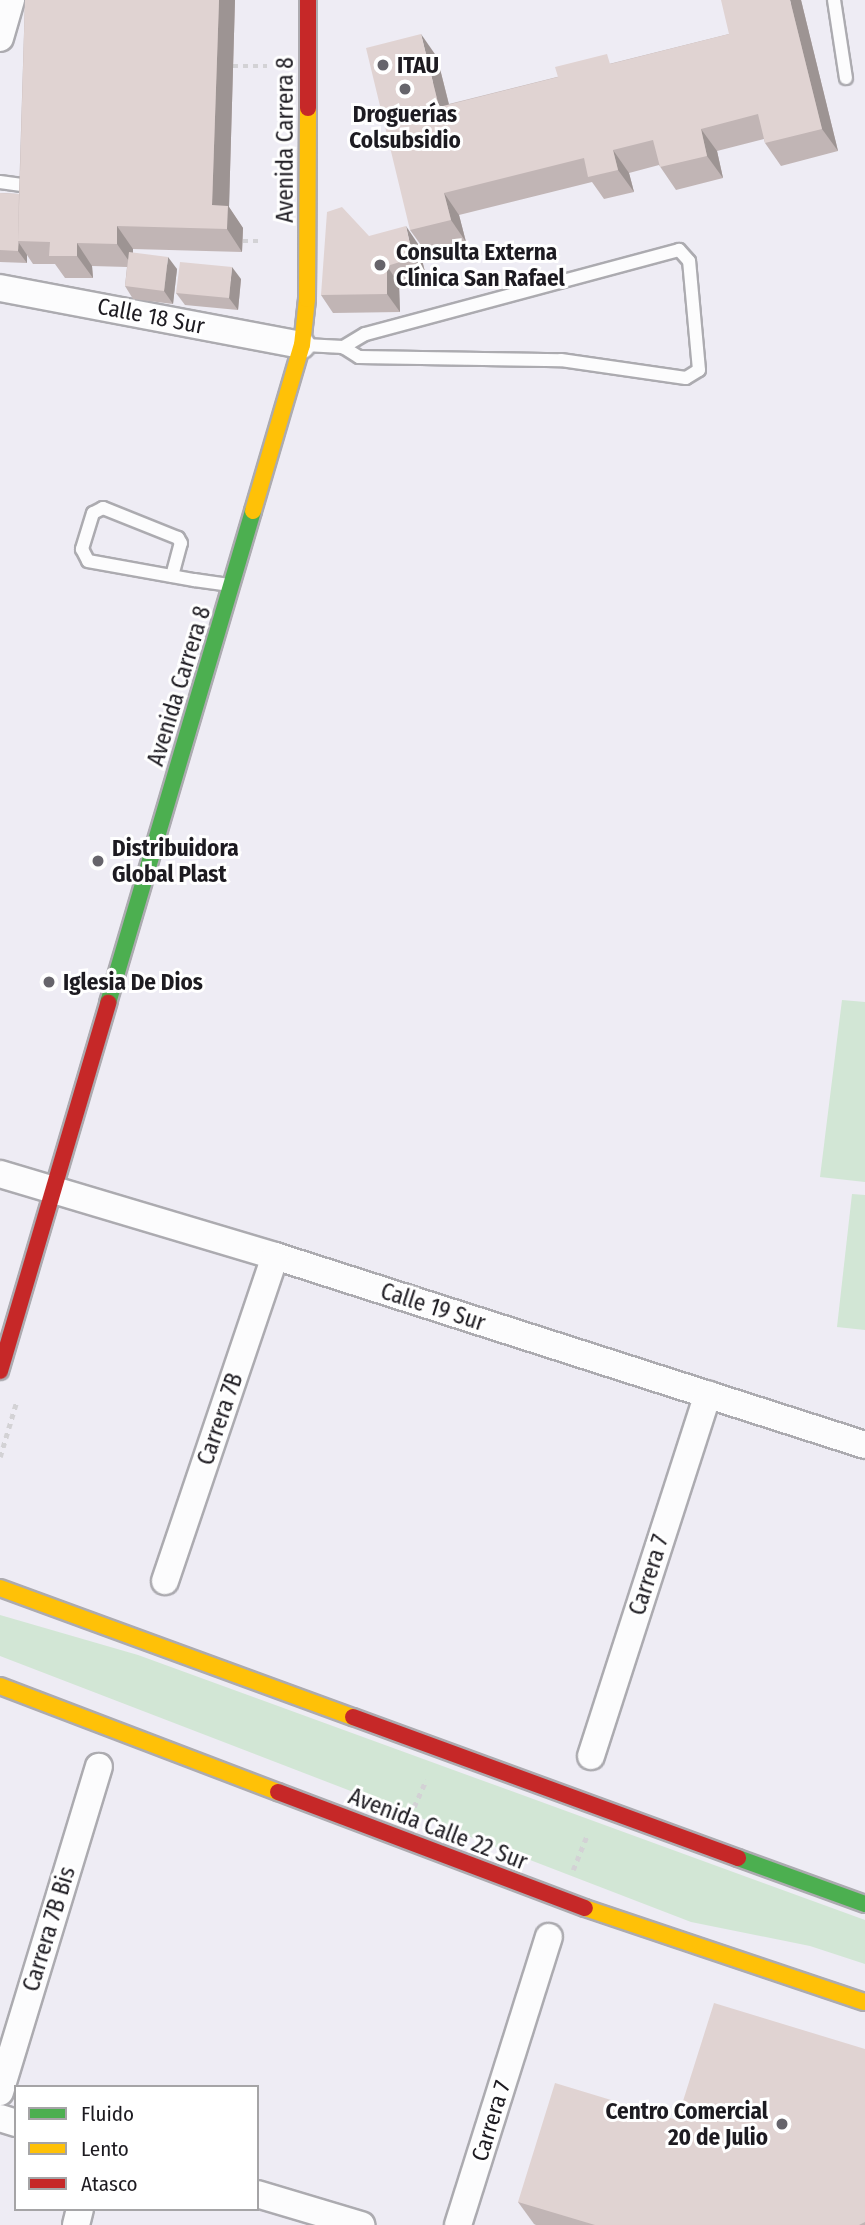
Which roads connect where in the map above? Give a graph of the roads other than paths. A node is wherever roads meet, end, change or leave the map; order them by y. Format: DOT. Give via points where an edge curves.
graph roads {
  1 [pos="10,0"];
  2 [pos="308,0"];
  3 [pos="834,0"];
  4 [pos="0,38"];
  5 [pos="846,78"];
  6 [pos="0,182"];
  7 [pos="22,185"];
  8 [pos="0,288"];
  9 [pos="302,345"];
  10 [pos="343,346"];
  11 [pos="172,576"];
  12 [pos="233,586"];
  13 [pos="0,1174"];
  14 [pos="52,1190"];
  15 [pos="275,1256"];
  16 [pos="0,1371"];
  17 [pos="708,1394"];
  18 [pos="865,1445"];
  19 [pos="165,1581"];
  20 [pos="0,1588"];
  21 [pos="0,1686"];
  22 [pos="591,1756"];
  23 [pos="99,1767"];
  24 [pos="865,1903"];
  25 [pos="549,1937"];
  26 [pos="865,2002"];
  27 [pos="0,2092"];
  28 [pos="259,2195"];
  29 [pos="344,2223"];
  30 [pos="458,2225"];
  1 -- 4 [label="street"];
  2 -- 9 [label="main road, Avenida Carrera 8" via="307,299"];
  3 -- 5 [label="lane"];
  6 -- 7 [label="lane"];
  8 -- 9 [label="street, Calle 18 Sur"];
  9 -- 10 [label="lane"];
  9 -- 12 [label="main road, Avenida Carrera 8"];
  10 -- 10 [label="lane" via="359,357 561,360 686,379 699,370 689,261 679,250 365,334"];
  11 -- 11 [label="lane" via="88,561 82,549 93,513 103,508 178,538 181,542"];
  11 -- 12 [label="lane"];
  12 -- 14 [label="main road, Avenida Carrera 8"];
  13 -- 14 [label="street, Calle 19 Sur"];
  14 -- 15 [label="street, Calle 19 Sur"];
  14 -- 16 [label="main road, Avenida Carrera 8"];
  15 -- 17 [label="street, Calle 19 Sur"];
  15 -- 19 [label="street, Carrera 7B"];
  17 -- 18 [label="street, Calle 19 Sur"];
  17 -- 22 [label="street, Carrera 7"];
  20 -- 24 [label="main road"];
  21 -- 26 [label="main road, Avenida Calle 22 Sur" via="560,1900"];
  23 -- 27 [label="street, Carrera 7B Bis"];
  25 -- 30 [label="street, Carrera 7"];
  28 -- 29 [label="street"];
}
